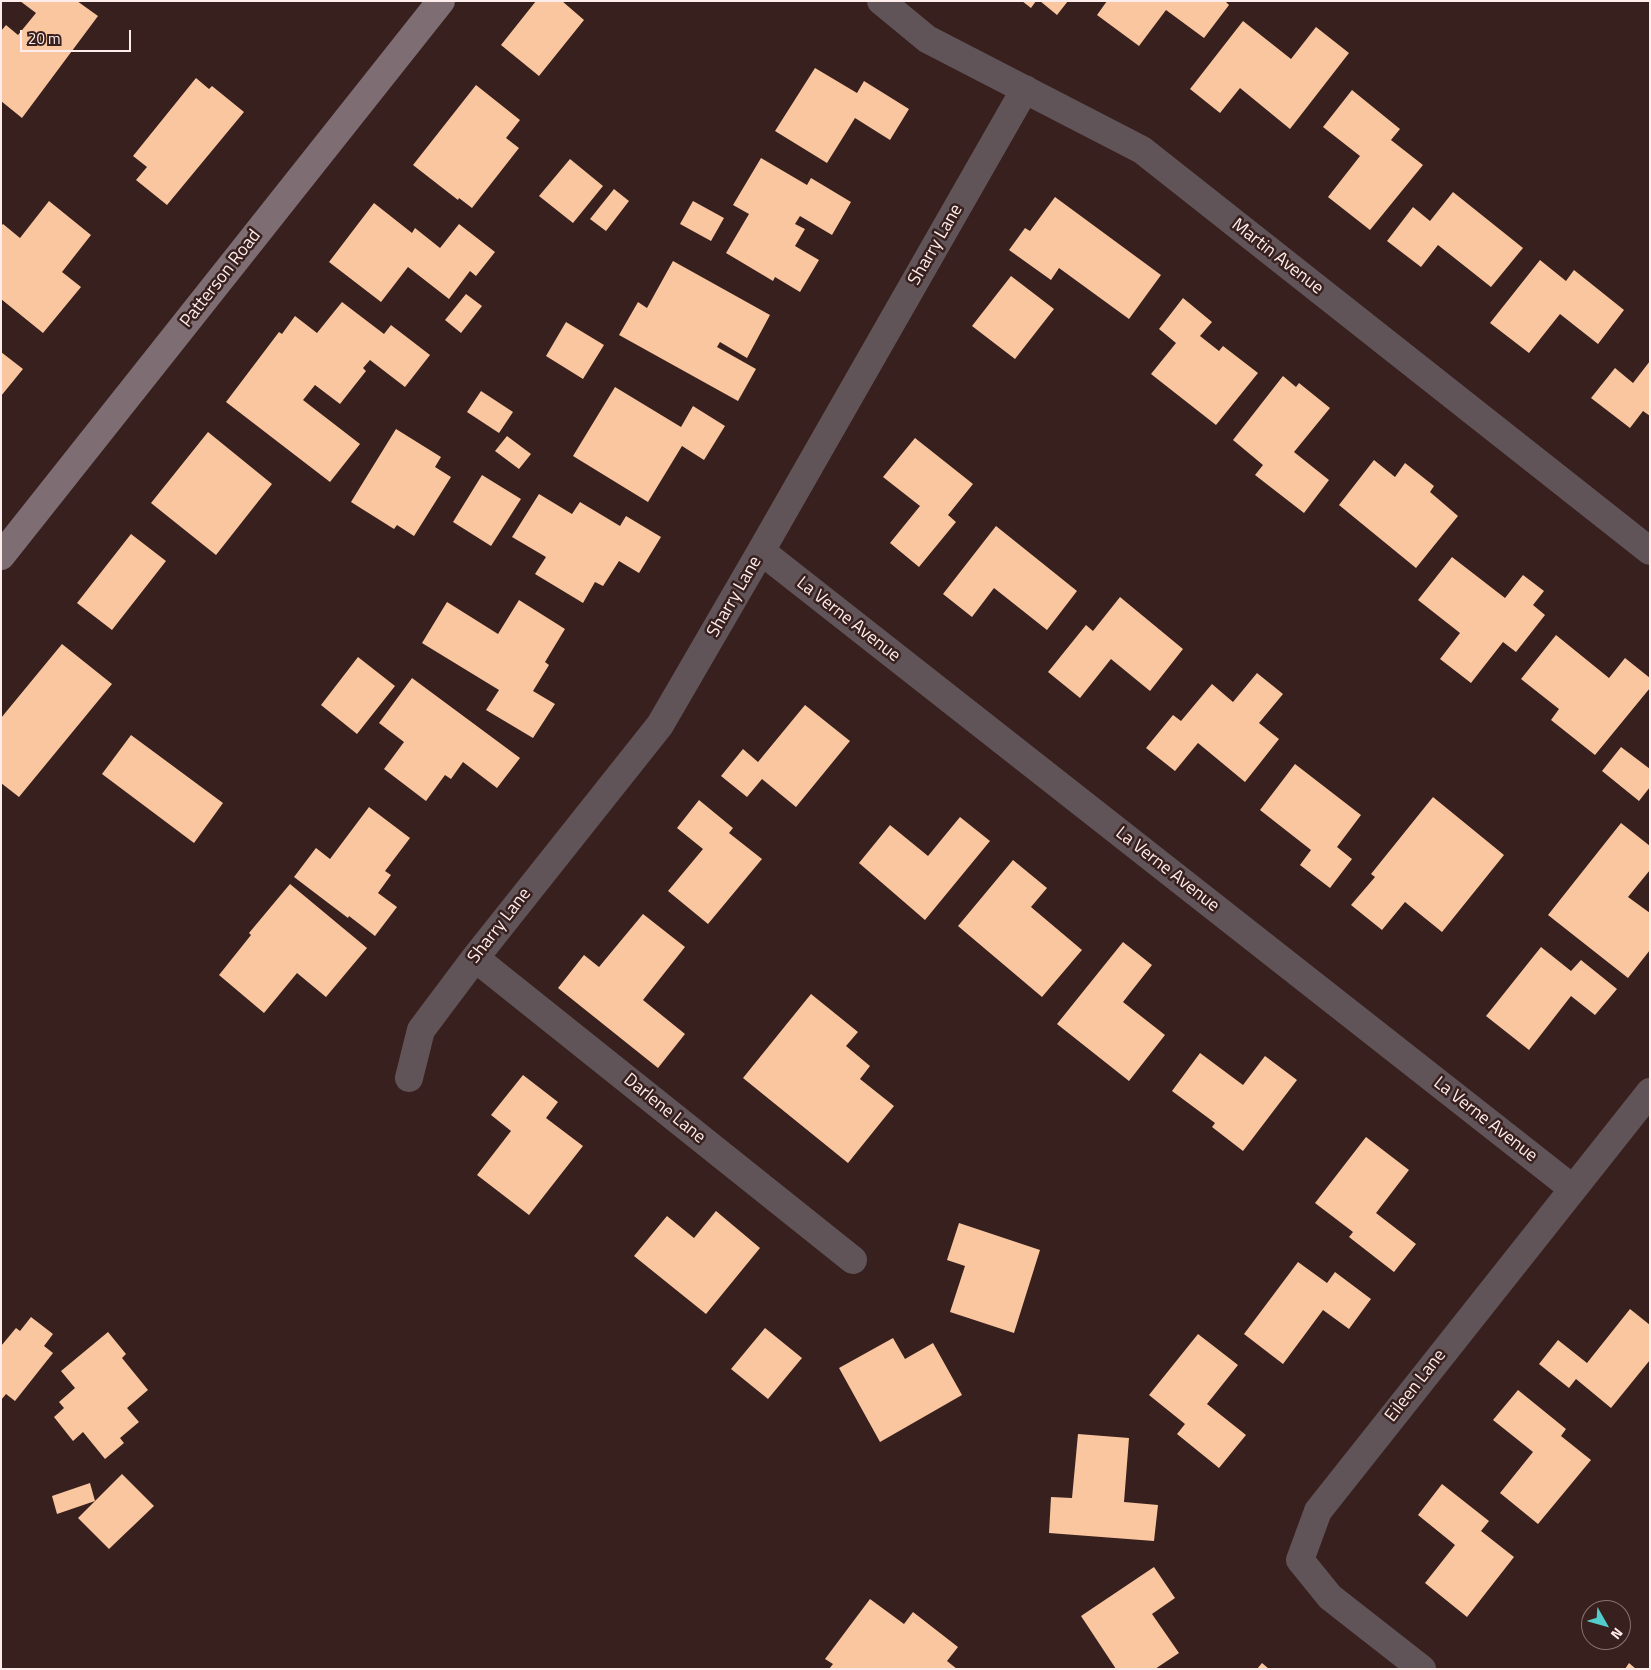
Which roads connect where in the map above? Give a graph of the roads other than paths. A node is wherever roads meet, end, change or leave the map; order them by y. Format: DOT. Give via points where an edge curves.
graph roads {
  1 [pos="441,1"];
  2 [pos="881,1"];
  3 [pos="1025,89"];
  4 [pos="761,551"];
  5 [pos="1650,551"];
  6 [pos="1,556"];
  7 [pos="475,958"];
  8 [pos="409,1078"];
  9 [pos="1650,1092"];
  10 [pos="1572,1188"];
  11 [pos="853,1260"];
  12 [pos="1422,1669"];
  1 -- 6 [label="street, Patterson Road"];
  2 -- 3 [label="street, Martin Avenue" via="927,39"];
  3 -- 4 [label="street, Sharry Lane"];
  3 -- 5 [label="street, Martin Avenue" via="1142,150"];
  4 -- 7 [label="street, Sharry Lane" via="660,725"];
  4 -- 10 [label="street, La Verne Avenue"];
  7 -- 8 [label="street, Sharry Lane" via="421,1030"];
  7 -- 11 [label="street, Darlene Lane"];
  9 -- 10 [label="street, Eileen Lane"];
  10 -- 12 [label="street, Eileen Lane" via="1318,1511 1300,1560 1330,1597"];
}
